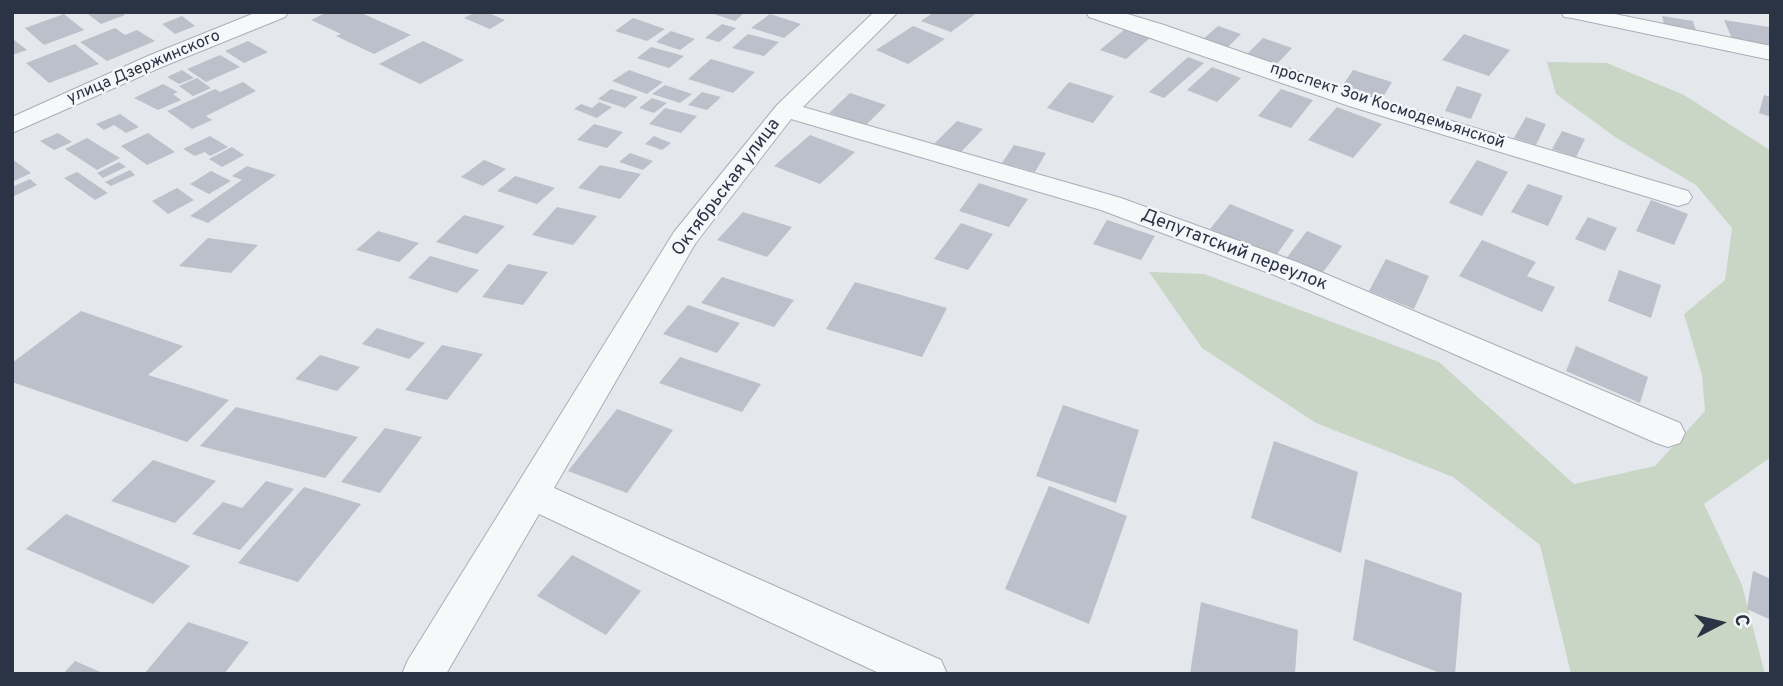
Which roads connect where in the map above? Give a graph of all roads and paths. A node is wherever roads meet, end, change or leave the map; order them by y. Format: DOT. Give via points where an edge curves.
graph roads {
  1 [pos="277,12"];
  2 [pos="887,12"];
  3 [pos="1097,12"];
  4 [pos="1572,12"];
  5 [pos="1771,53"];
  6 [pos="786,110"];
  7 [pos="12,126"];
  8 [pos="1678,197"];
  9 [pos="1668,433"];
  10 [pos="531,494"];
  11 [pos="422,674"];
  12 [pos="926,674"];
  1 -- 7 [label="street, улица Дзержинского"];
  2 -- 6 [label="street, Октябрьская улица"];
  3 -- 8 [label="street, проспект Зои Космодемьянской" via="1358,101"];
  4 -- 5 [label="street"];
  6 -- 9 [label="street, Депутатский переулок" via="1124,208 1287,269"];
  6 -- 10 [label="street, Октябрьская улица" via="684,239"];
  10 -- 11 [label="street, Октябрьская улица"];
  10 -- 12 [label="street"];
}
